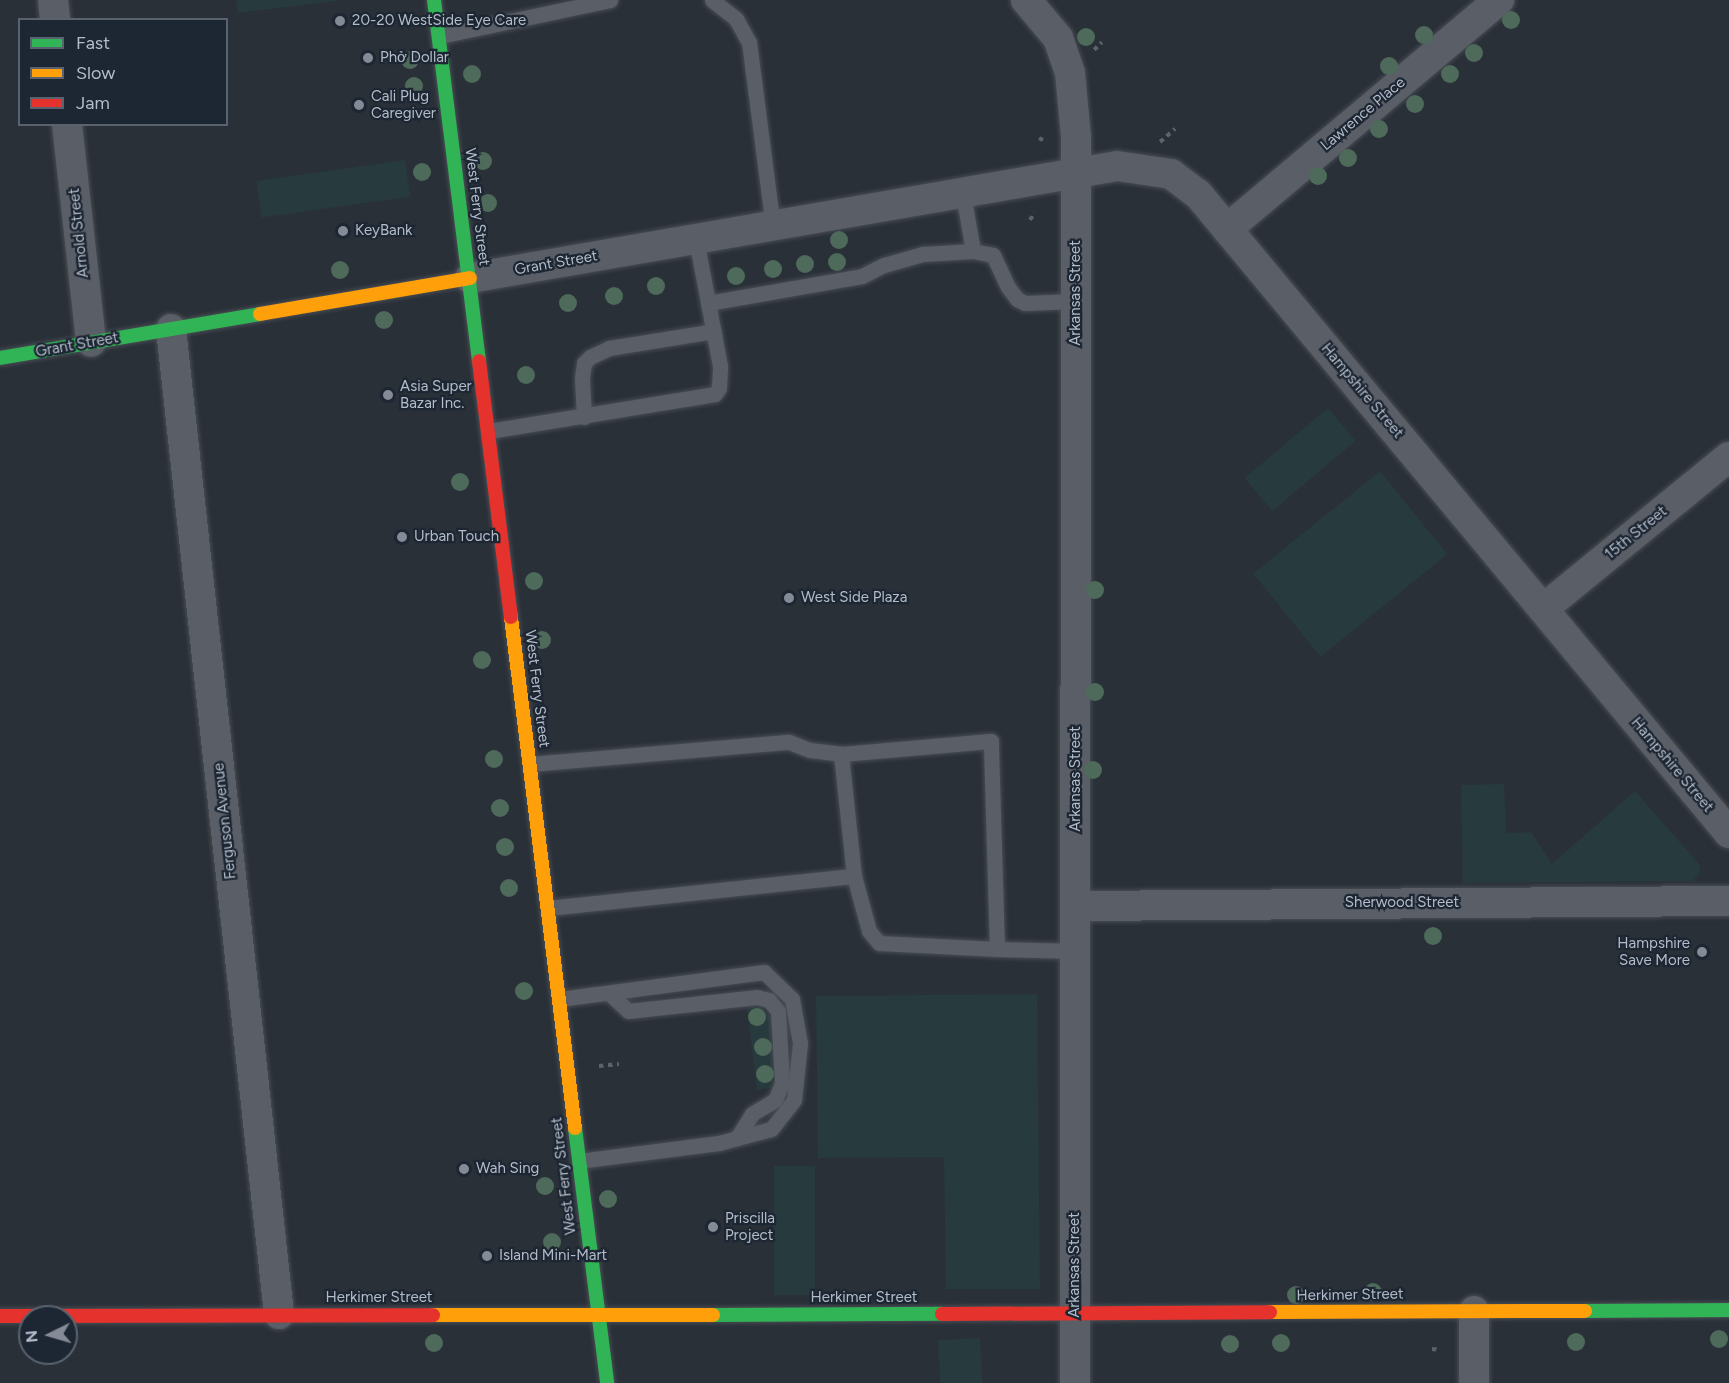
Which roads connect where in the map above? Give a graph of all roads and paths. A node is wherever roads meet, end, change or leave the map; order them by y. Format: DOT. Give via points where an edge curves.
graph roads {
  1 [pos="53,0"];
  2 [pos="434,0"];
  3 [pos="610,0"];
  4 [pos="712,0"];
  5 [pos="1026,0"];
  6 [pos="1499,0"];
  7 [pos="55,18"];
  8 [pos="439,36"];
  9 [pos="67,126"];
  10 [pos="1175,129"];
  11 [pos="1039,138"];
  12 [pos="1045,141"];
  13 [pos="1156,146"];
  14 [pos="1076,174"];
  15 [pos="963,194"];
  16 [pos="1035,212"];
  17 [pos="1030,220"];
  18 [pos="773,226"];
  19 [pos="1227,229"];
  20 [pos="696,239"];
  21 [pos="973,251"];
  22 [pos="470,278"];
  23 [pos="1076,301"];
  24 [pos="708,303"];
  25 [pos="171,329"];
  26 [pos="714,331"];
  27 [pos="92,342"];
  28 [pos="0,358"];
  29 [pos="584,417"];
  30 [pos="489,431"];
  31 [pos="1729,457"];
  32 [pos="1543,609"];
  33 [pos="841,754"];
  34 [pos="530,764"];
  35 [pos="1729,833"];
  36 [pos="854,876"];
  37 [pos="1729,901"];
  38 [pos="1076,906"];
  39 [pos="548,908"];
  40 [pos="997,949"];
  41 [pos="1076,951"];
  42 [pos="609,993"];
  43 [pos="559,999"];
  44 [pos="619,1064"];
  45 [pos="598,1067"];
  46 [pos="737,1138"];
  47 [pos="579,1161"];
  48 [pos="1729,1310"];
  49 [pos="1474,1311"];
  50 [pos="279,1314"];
  51 [pos="1075,1314"];
  52 [pos="0,1316"];
  53 [pos="598,1316"];
  54 [pos="1432,1349"];
  55 [pos="1442,1350"];
  56 [pos="607,1383"];
  57 [pos="1075,1383"];
  58 [pos="1474,1383"];
  1 -- 7 [label="street"];
  2 -- 8 [label="street, West Ferry Street"];
  3 -- 8 [label="lane"];
  4 -- 18 [label="lane" via="736,19 749,42"];
  5 -- 14 [label="street" via="1058,38 1070,73"];
  6 -- 19 [label="street, Lawrence Place"];
  8 -- 22 [label="street, West Ferry Street"];
  9 -- 27 [label="street, Arnold Street"];
  10 -- 13 [label="path"];
  11 -- 12 [label="path"];
  14 -- 15 [label="street, Grant Street"];
  14 -- 19 [label="street, Hampshire Street" via="1117,166 1171,174 1198,194"];
  14 -- 23 [label="street, Arkansas Street"];
  15 -- 18 [label="street, Grant Street"];
  15 -- 21 [label="lane"];
  16 -- 17 [label="path"];
  18 -- 20 [label="street, Grant Street"];
  19 -- 32 [label="street, Hampshire Street"];
  20 -- 22 [label="street, Grant Street"];
  20 -- 24 [label="lane"];
  21 -- 23 [label="lane" via="993,255 1008,287 1024,303"];
  21 -- 24 [label="lane" via="923,254 862,276"];
  22 -- 25 [label="street, Grant Street"];
  22 -- 30 [label="street, West Ferry Street"];
  23 -- 38 [label="street, Arkansas Street"];
  24 -- 26 [label="lane"];
  25 -- 27 [label="street, Grant Street"];
  25 -- 50 [label="street, Ferguson Avenue"];
  26 -- 29 [label="lane" via="609,348 590,357 584,363 582,378"];
  26 -- 29 [label="lane" via="721,373 715,394"];
  27 -- 28 [label="street, Grant Street"];
  29 -- 30 [label="lane"];
  30 -- 34 [label="street, West Ferry Street"];
  31 -- 32 [label="street, 15th Street"];
  32 -- 35 [label="street, Hampshire Street"];
  33 -- 34 [label="lane" via="810,750 789,742"];
  33 -- 36 [label="lane"];
  33 -- 40 [label="lane" via="991,741"];
  34 -- 39 [label="street, West Ferry Street"];
  36 -- 39 [label="lane"];
  36 -- 40 [label="lane" via="869,932 879,943"];
  37 -- 38 [label="street, Sherwood Street"];
  38 -- 41 [label="street, Arkansas Street"];
  39 -- 43 [label="street, West Ferry Street"];
  40 -- 41 [label="lane"];
  41 -- 51 [label="street, Arkansas Street"];
  42 -- 43 [label="lane"];
  42 -- 46 [label="lane" via="628,1011 758,997 769,1000 778,1011 782,1083 775,1100 752,1114"];
  42 -- 46 [label="lane" via="764,972 792,999 800,1043 794,1100 771,1129"];
  43 -- 47 [label="street, West Ferry Street"];
  44 -- 45 [label="path"];
  46 -- 47 [label="lane"];
  47 -- 53 [label="street, West Ferry Street"];
  48 -- 49 [label="street, Herkimer Street"];
  49 -- 51 [label="street, Herkimer Street"];
  49 -- 58 [label="street"];
  50 -- 52 [label="street, Herkimer Street"];
  50 -- 53 [label="street, Herkimer Street"];
  51 -- 53 [label="street, Herkimer Street"];
  51 -- 57 [label="street, Arkansas Street"];
  53 -- 56 [label="street, West Ferry Street"];
  54 -- 55 [label="path"];
}
